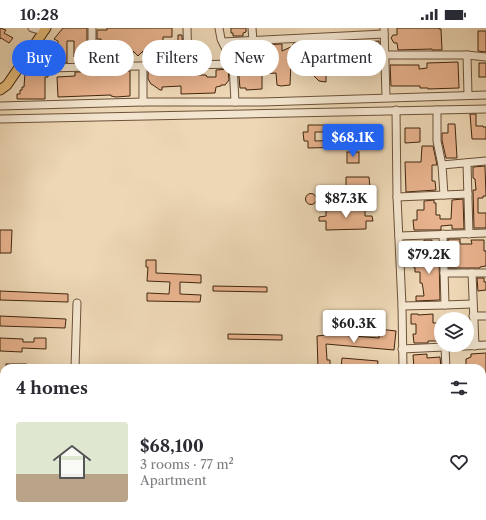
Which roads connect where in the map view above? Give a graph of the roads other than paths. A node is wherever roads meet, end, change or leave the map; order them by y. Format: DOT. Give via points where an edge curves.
graph roads {
  1 [pos="39,28"];
  2 [pos="92,28"];
  3 [pos="187,28"];
  4 [pos="219,28"];
  5 [pos="252,28"];
  6 [pos="384,31"];
  7 [pos="31,40"];
  8 [pos="33,40"];
  9 [pos="92,40"];
  10 [pos="187,40"];
  11 [pos="222,40"];
  12 [pos="253,40"];
  13 [pos="266,40"];
  14 [pos="386,55"];
  15 [pos="467,55"];
  16 [pos="486,57"];
  17 [pos="12,68"];
  18 [pos="13,76"];
  19 [pos="143,76"];
  20 [pos="234,76"];
  21 [pos="384,76"];
  22 [pos="468,95"];
  23 [pos="486,95"];
  24 [pos="382,98"];
  25 [pos="143,102"];
  26 [pos="235,102"];
  27 [pos="0,106"];
  28 [pos="486,109"];
  29 [pos="381,110"];
  30 [pos="396,110"];
  31 [pos="437,110"];
  32 [pos="0,119"];
  33 [pos="486,161"];
  34 [pos="467,163"];
  35 [pos="442,165"];
  36 [pos="468,194"];
  37 [pos="444,195"];
  38 [pos="397,197"];
  39 [pos="486,233"];
  40 [pos="442,234"];
  41 [pos="469,234"];
  42 [pos="399,236"];
  43 [pos="444,273"];
  44 [pos="472,273"];
  45 [pos="486,273"];
  46 [pos="77,303"];
  47 [pos="472,304"];
  48 [pos="445,305"];
  49 [pos="402,306"];
  50 [pos="473,312"];
  51 [pos="474,316"];
  52 [pos="486,316"];
  53 [pos="474,331"];
  54 [pos="486,345"];
  55 [pos="475,346"];
  56 [pos="434,348"];
  57 [pos="402,349"];
  58 [pos="445,352"];
  59 [pos="75,364"];
  60 [pos="403,364"];
  61 [pos="446,364"];
  62 [pos="0,436"];
  63 [pos="0,449"];
  1 -- 7 [label="main road"];
  1 -- 8 [label="main road"];
  2 -- 9 [label="street"];
  3 -- 10 [label="street"];
  4 -- 11 [label="street"];
  5 -- 12 [label="street"];
  6 -- 13 [label="street"];
  14 -- 15 [label="street"];
  15 -- 16 [label="street"];
  15 -- 22 [label="street"];
  17 -- 18 [label="main road" via="0,90"];
  19 -- 25 [label="street"];
  20 -- 26 [label="street"];
  21 -- 24 [label="street"];
  22 -- 23 [label="street"];
  22 -- 24 [label="street"];
  24 -- 26 [label="street"];
  24 -- 29 [label="street"];
  25 -- 26 [label="street"];
  25 -- 27 [label="street"];
  28 -- 31 [label="street"];
  29 -- 30 [label="street"];
  29 -- 32 [label="street"];
  30 -- 31 [label="street"];
  30 -- 38 [label="street"];
  31 -- 35 [label="street" via="437,141"];
  33 -- 34 [label="street"];
  34 -- 35 [label="street"];
  34 -- 36 [label="street"];
  35 -- 37 [label="street"];
  36 -- 37 [label="street"];
  36 -- 41 [label="street"];
  37 -- 38 [label="street"];
  38 -- 42 [label="street"];
  39 -- 41 [label="street"];
  40 -- 41 [label="street"];
  40 -- 42 [label="street"];
  40 -- 43 [label="street"];
  42 -- 49 [label="street"];
  43 -- 44 [label="street"];
  43 -- 48 [label="street"];
  44 -- 45 [label="street"];
  44 -- 47 [label="street"];
  46 -- 59 [label="street"];
  47 -- 48 [label="street"];
  47 -- 50 [label="street"];
  48 -- 49 [label="street"];
  49 -- 57 [label="street"];
  51 -- 52 [label="street"];
  53 -- 55 [label="street"];
  54 -- 55 [label="street"];
  56 -- 57 [label="street"];
  57 -- 60 [label="street"];
  58 -- 61 [label="street"];
  62 -- 63 [label="street"];
}
